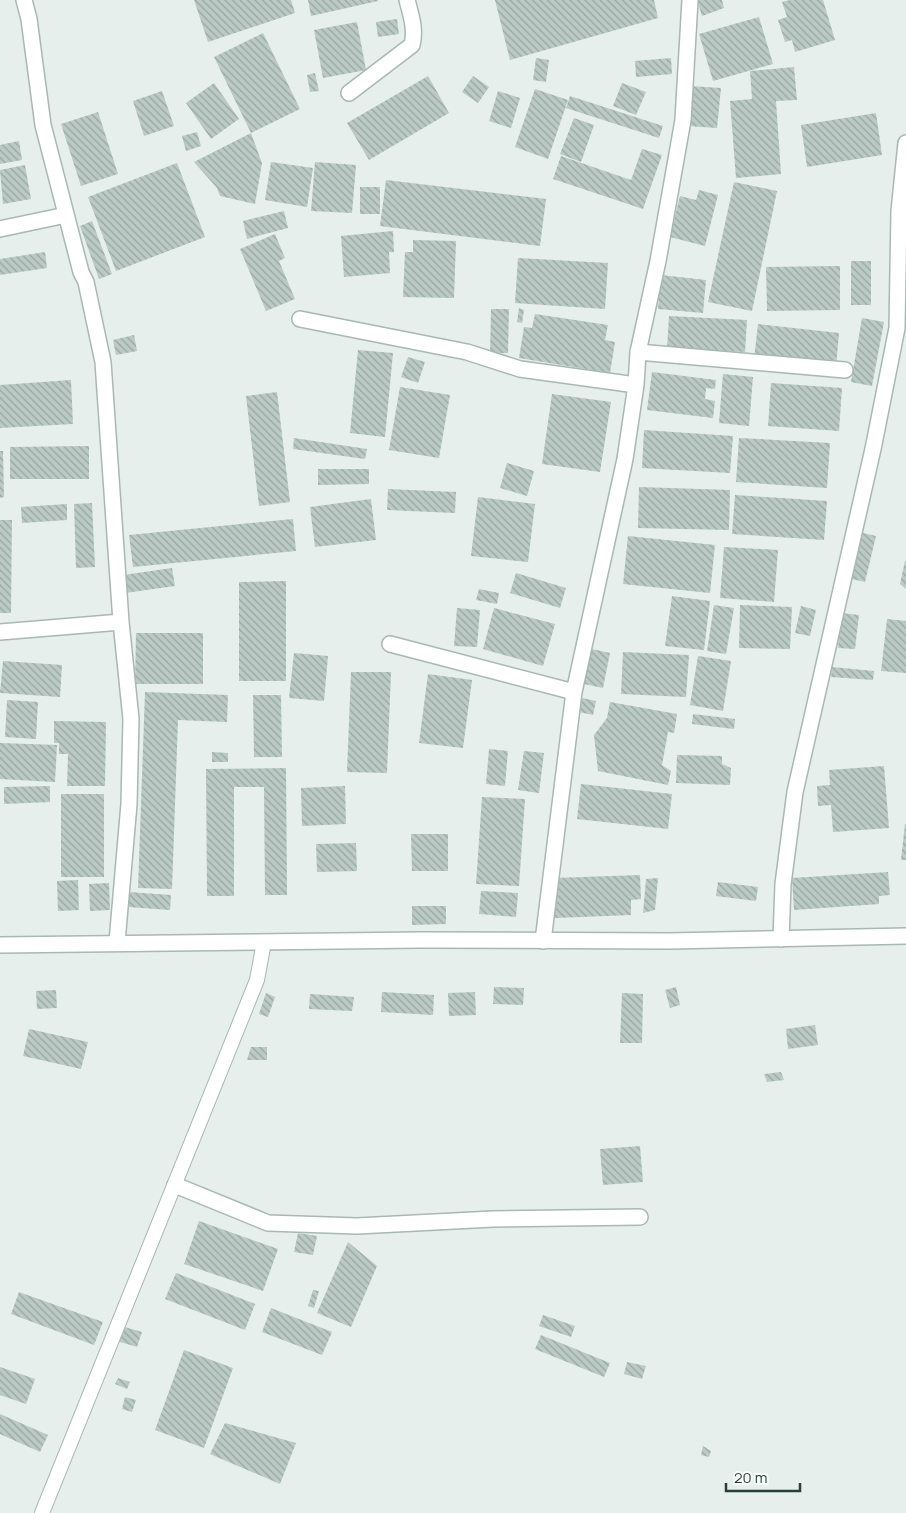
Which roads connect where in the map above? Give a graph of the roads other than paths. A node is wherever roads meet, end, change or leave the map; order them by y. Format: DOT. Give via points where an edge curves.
graph roads {
  1 [pos="24,0"];
  2 [pos="407,0"];
  3 [pos="690,0"];
  4 [pos="349,93"];
  5 [pos="906,143"];
  6 [pos="66,215"];
  7 [pos="0,229"];
  8 [pos="300,319"];
  9 [pos="638,352"];
  10 [pos="845,370"];
  11 [pos="636,385"];
  12 [pos="121,622"];
  13 [pos="0,632"];
  14 [pos="390,644"];
  15 [pos="574,692"];
  16 [pos="906,936"];
  17 [pos="781,939"];
  18 [pos="543,941"];
  19 [pos="117,942"];
  20 [pos="264,942"];
  21 [pos="0,945"];
  22 [pos="175,1184"];
  23 [pos="640,1217"];
  24 [pos="42,1513"];
  1 -- 6 [label="street" via="30,19 43,125"];
  2 -- 4 [label="street" via="413,25 412,45"];
  3 -- 9 [label="street" via="683,120"];
  5 -- 17 [label="street" via="898,211 897,328 873,449 795,792"];
  6 -- 7 [label="street"];
  6 -- 12 [label="street" via="86,282 103,362"];
  8 -- 11 [label="street" via="467,352 520,369"];
  9 -- 10 [label="street"];
  9 -- 11 [label="street"];
  11 -- 15 [label="street" via="626,459"];
  12 -- 13 [label="street"];
  12 -- 19 [label="street" via="131,719 129,804"];
  14 -- 15 [label="street"];
  15 -- 18 [label="street"];
  16 -- 17 [label="street"];
  17 -- 18 [label="street"];
  18 -- 20 [label="street"];
  19 -- 20 [label="street"];
  19 -- 21 [label="street"];
  20 -- 22 [label="lane" via="257,980"];
  22 -- 23 [label="street" via="268,1224 357,1226 493,1219"];
  22 -- 24 [label="lane"];
}
